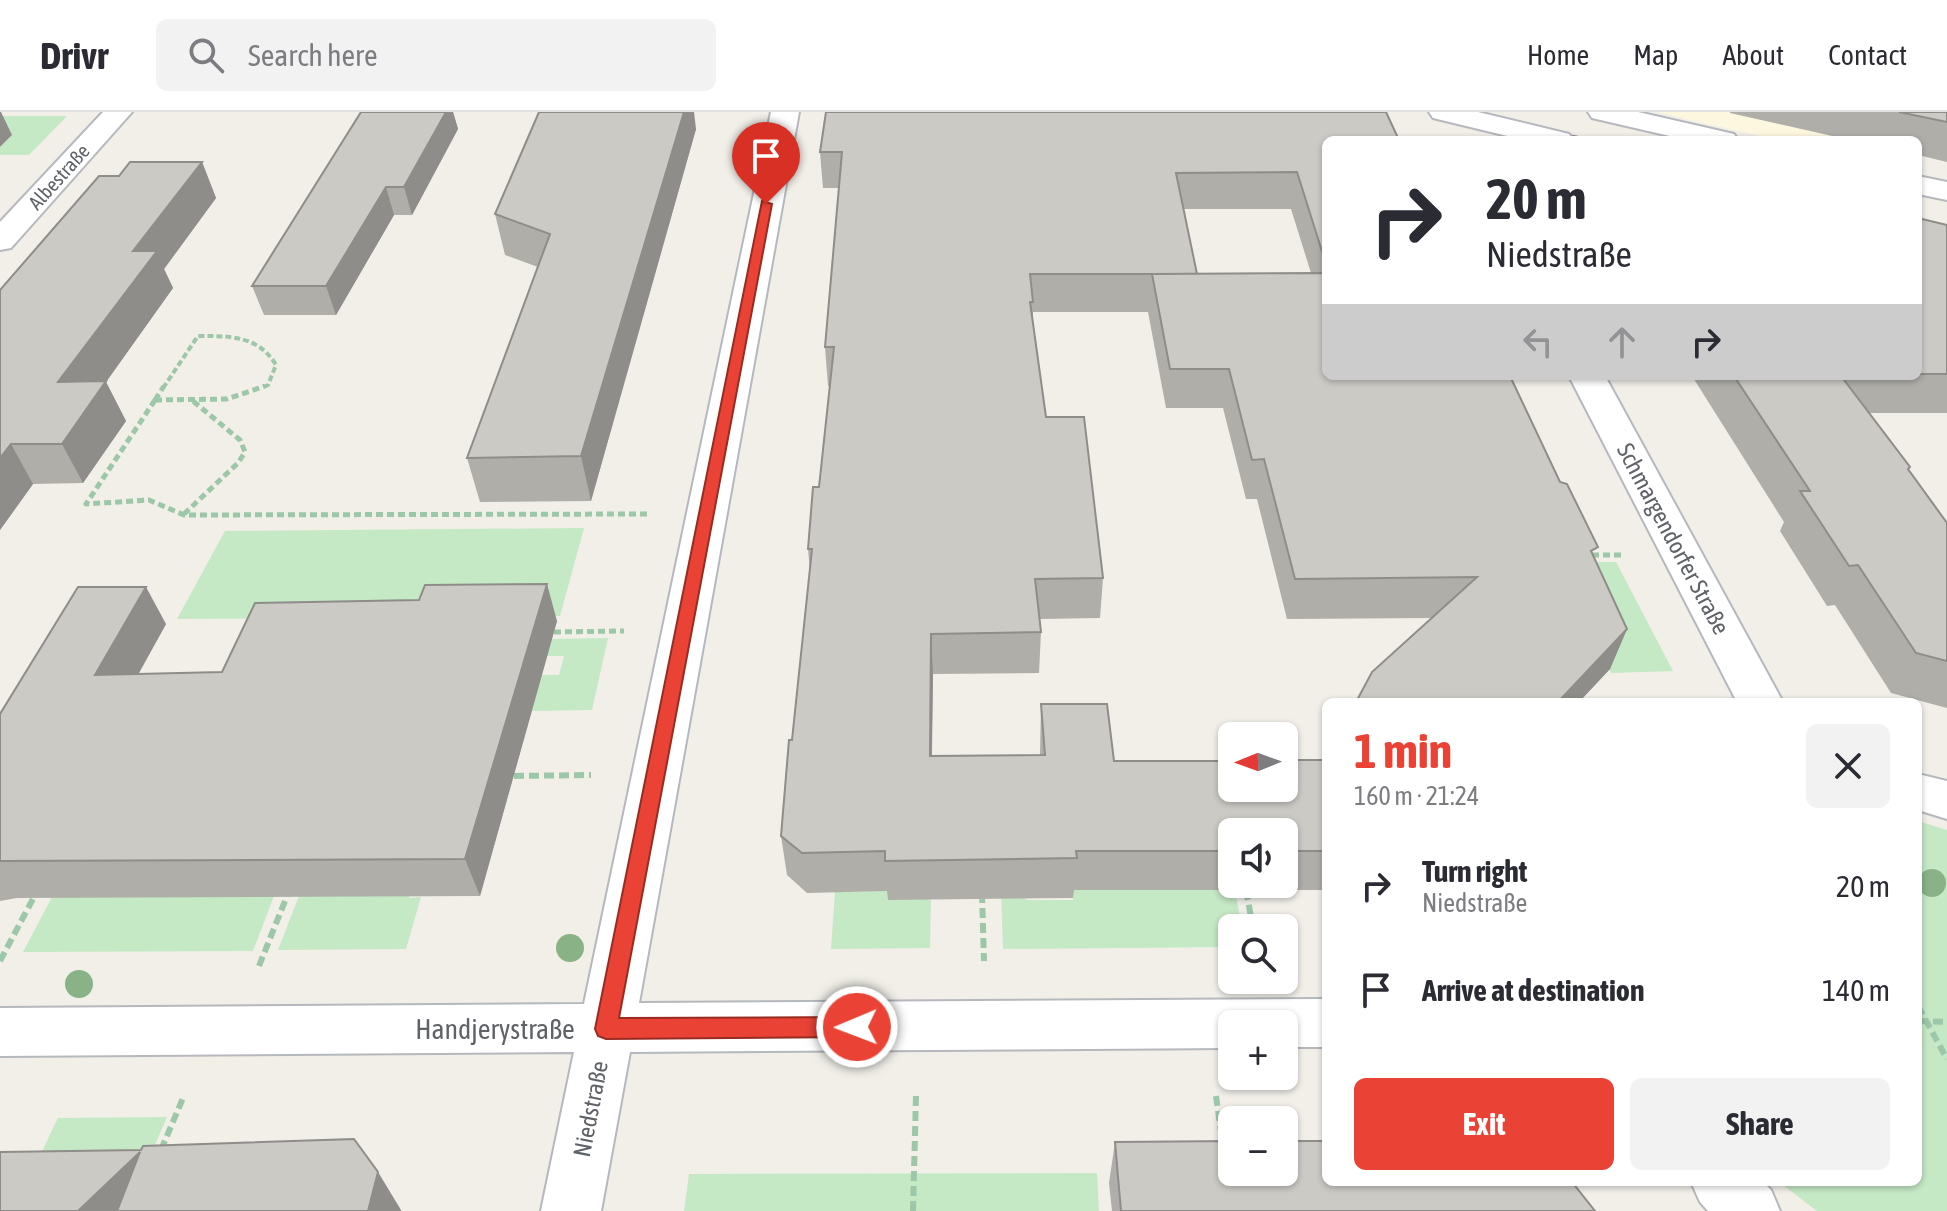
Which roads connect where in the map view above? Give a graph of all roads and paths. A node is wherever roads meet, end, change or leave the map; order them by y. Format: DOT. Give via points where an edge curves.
graph roads {
  1 [pos="118,112"];
  2 [pos="785,112"];
  3 [pos="1443,112"];
  4 [pos="1602,112"];
  5 [pos="1535,128"];
  6 [pos="1707,136"];
  7 [pos="1922,186"];
  8 [pos="1947,191"];
  9 [pos="0,241"];
  10 [pos="1589,380"];
  11 [pos="155,400"];
  12 [pos="193,401"];
  13 [pos="651,514"];
  14 [pos="184,515"];
  15 [pos="1586,555"];
  16 [pos="1627,555"];
  17 [pos="624,631"];
  18 [pos="554,632"];
  19 [pos="1758,698"];
  20 [pos="591,775"];
  21 [pos="514,776"];
  22 [pos="1922,793"];
  23 [pos="1947,800"];
  24 [pos="982,892"];
  25 [pos="287,896"];
  26 [pos="34,897"];
  27 [pos="0,961"];
  28 [pos="984,961"];
  29 [pos="259,966"];
  30 [pos="1922,1021"];
  31 [pos="1947,1022"];
  32 [pos="1322,1023"];
  33 [pos="606,1029"];
  34 [pos="0,1032"];
  35 [pos="1947,1059"];
  36 [pos="916,1096"];
  37 [pos="1216,1096"];
  38 [pos="183,1098"];
  39 [pos="1218,1110"];
  40 [pos="159,1155"];
  41 [pos="1725,1186"];
  42 [pos="571,1211"];
  43 [pos="913,1211"];
  44 [pos="1750,1211"];
  1 -- 9 [label="street, Albestraße"];
  2 -- 33 [label="street, Niedstraße"];
  3 -- 5 [label="street"];
  4 -- 6 [label="street"];
  7 -- 8 [label="street"];
  10 -- 19 [label="street, Schmargendorfer Straße"];
  11 -- 12 [label="path"];
  11 -- 12 [label="path" via="198,336 246,338 272,355 276,365 268,385 237,399"];
  11 -- 14 [label="path" via="86,504 145,498 167,502"];
  12 -- 14 [label="path" via="240,440 245,452"];
  13 -- 14 [label="path"];
  15 -- 16 [label="path"];
  17 -- 18 [label="path"];
  20 -- 21 [label="path"];
  22 -- 23 [label="street"];
  24 -- 28 [label="path"];
  25 -- 29 [label="path"];
  26 -- 27 [label="path"];
  30 -- 31 [label="path"];
  30 -- 35 [label="path"];
  32 -- 33 [label="street, Handjerystraße"];
  33 -- 34 [label="street, Handjerystraße"];
  33 -- 42 [label="street, Niedstraße"];
  36 -- 43 [label="path"];
  37 -- 39 [label="path"];
  38 -- 40 [label="path"];
  41 -- 44 [label="street"];
}
